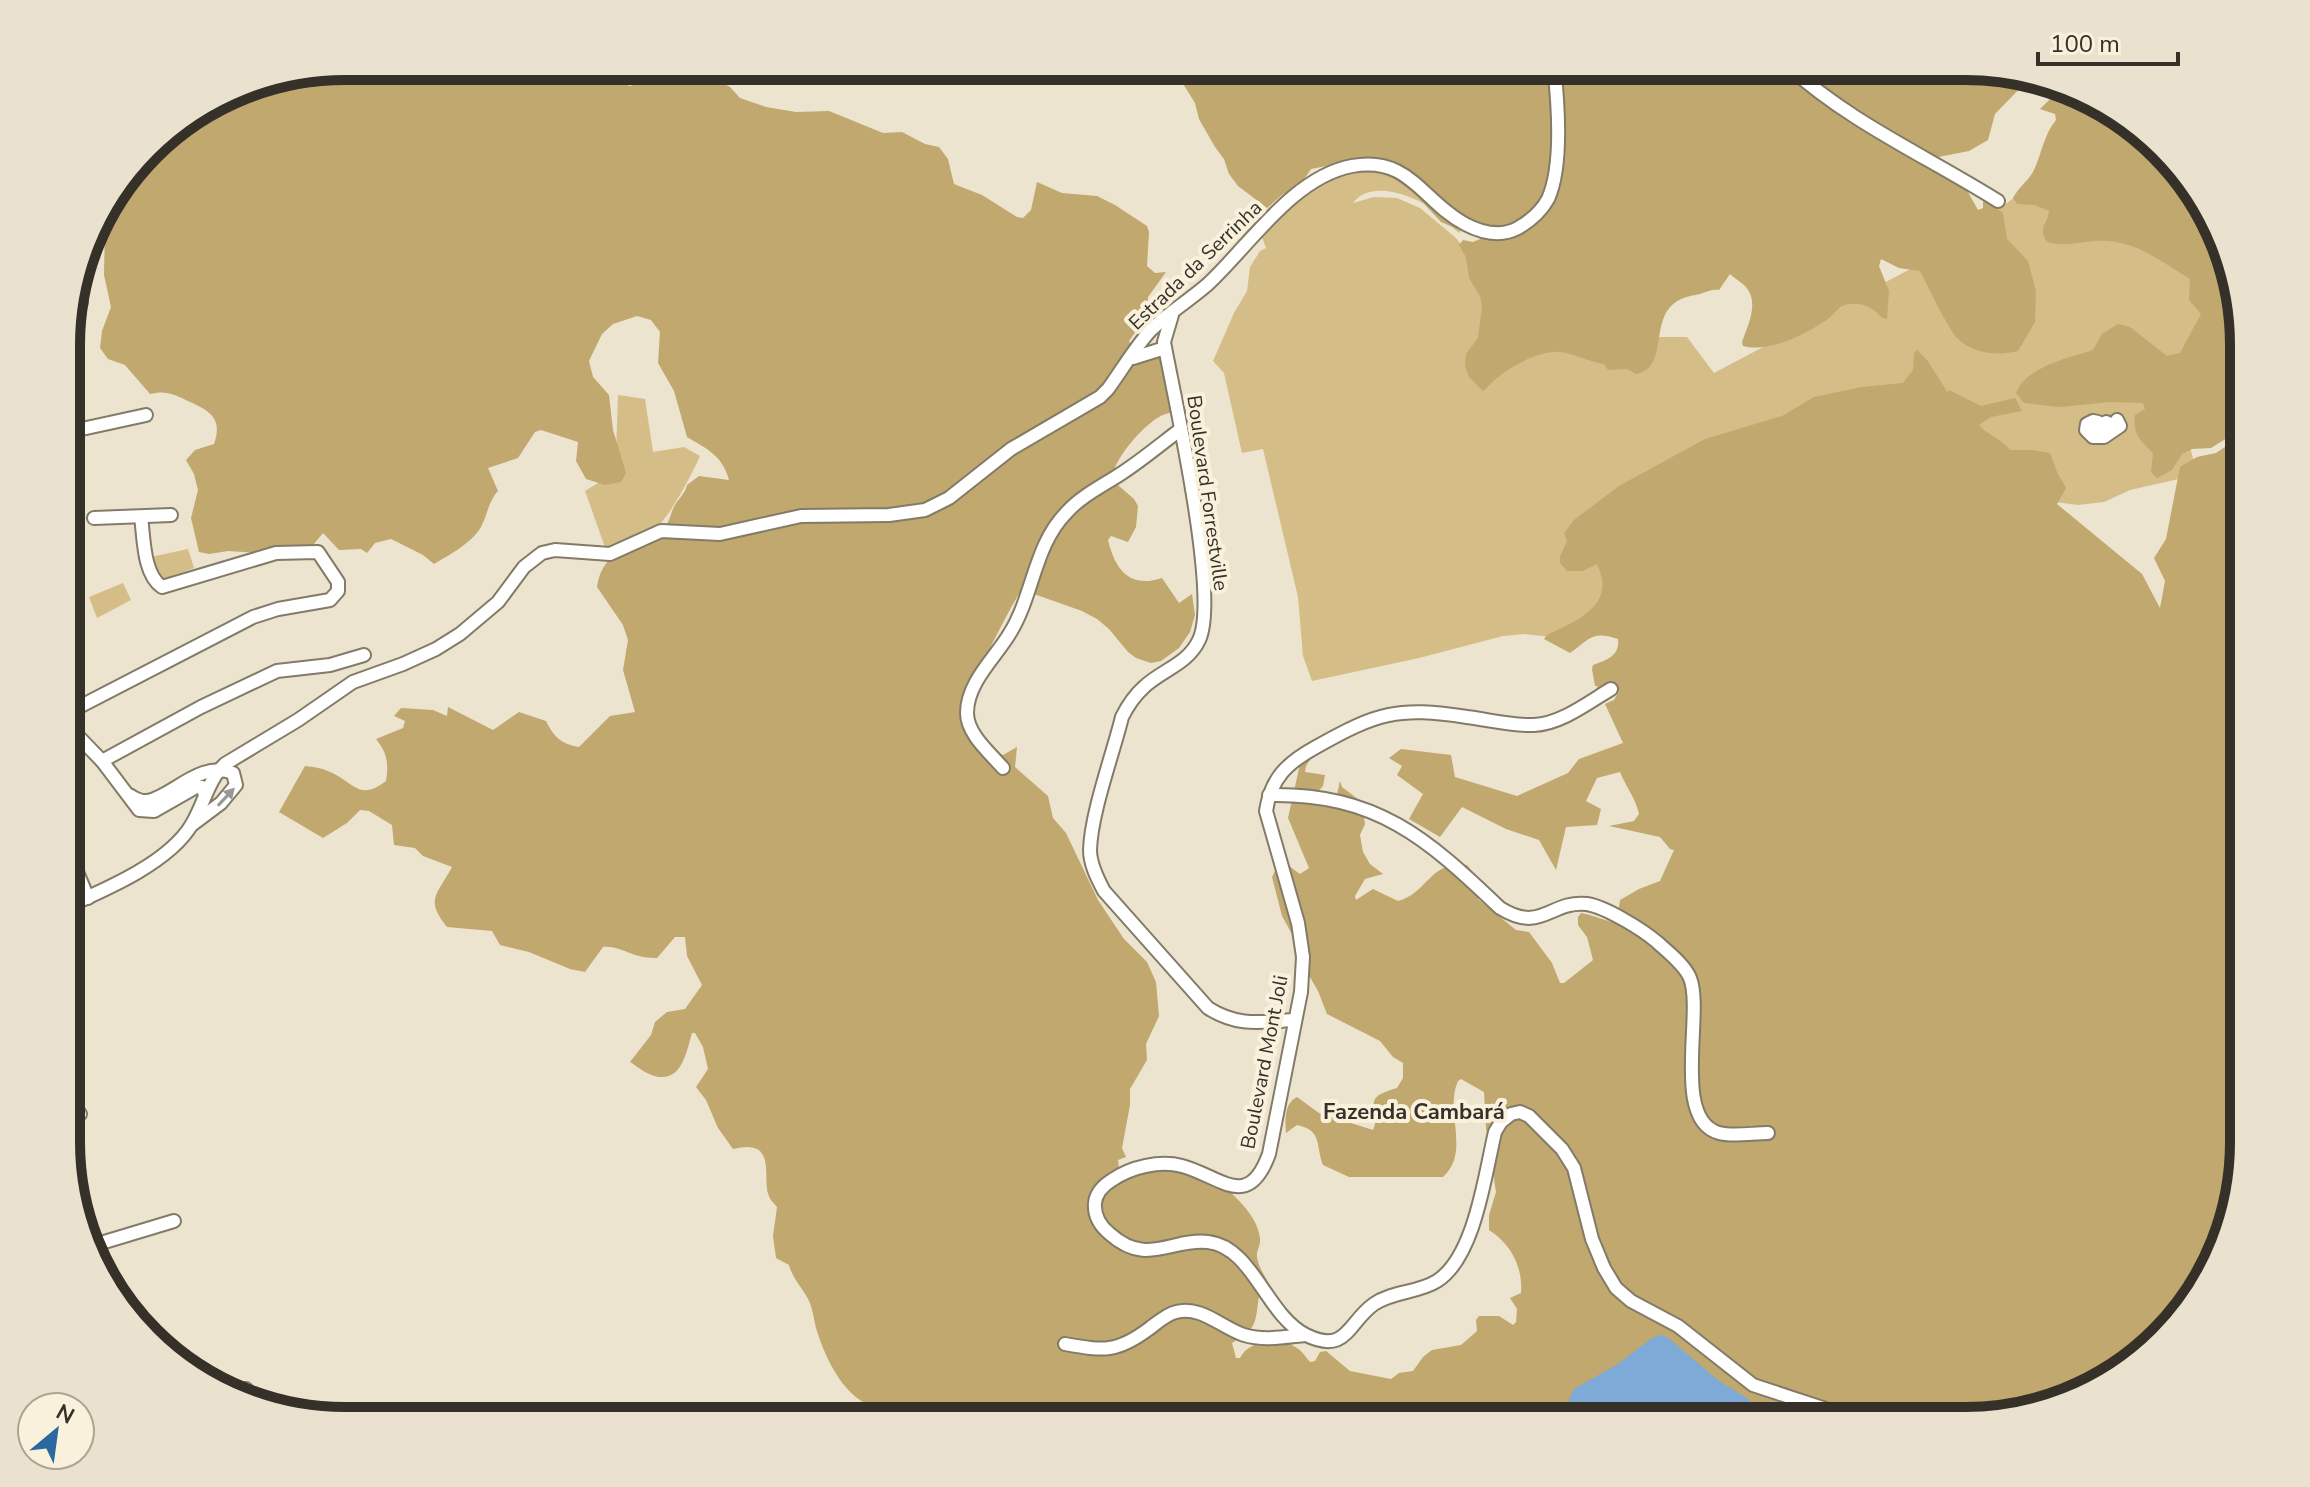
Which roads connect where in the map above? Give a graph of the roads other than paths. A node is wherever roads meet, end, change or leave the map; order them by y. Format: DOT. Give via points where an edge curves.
graph roads {
  1 [pos="1556,80"];
  2 [pos="1804,80"];
  3 [pos="1998,201"];
  4 [pos="1172,315"];
  5 [pos="1152,330"];
  6 [pos="1165,345"];
  7 [pos="1130,360"];
  8 [pos="146,415"];
  9 [pos="80,429"];
  10 [pos="1181,429"];
  11 [pos="171,515"];
  12 [pos="141,517"];
  13 [pos="94,518"];
  14 [pos="364,655"];
  15 [pos="1611,689"];
  16 [pos="80,706"];
  17 [pos="80,738"];
  18 [pos="102,761"];
  19 [pos="1003,768"];
  20 [pos="218,771"];
  21 [pos="126,793"];
  22 [pos="205,795"];
  23 [pos="1269,795"];
  24 [pos="191,826"];
  25 [pos="80,879"];
  26 [pos="88,898"];
  27 [pos="80,901"];
  28 [pos="1294,1020"];
  29 [pos="1768,1133"];
  30 [pos="174,1221"];
  31 [pos="100,1243"];
  32 [pos="1305,1335"];
  33 [pos="1065,1344"];
  34 [pos="1817,1406"];
  1 -- 4 [label="street, Estrada da Serrinha" via="1553,180 1548,198 1526,223 1512,231 1483,232 1455,218 1402,172 1383,165 1351,166 1319,179 1287,203"];
  2 -- 3 [label="street"];
  4 -- 5 [label="street, Estrada da Serrinha"];
  4 -- 6 [label="street"];
  5 -- 6 [label="street"];
  5 -- 7 [label="street, Estrada da Serrinha"];
  6 -- 7 [label="street"];
  6 -- 10 [label="street, Boulevard Forrestville"];
  7 -- 20 [label="street, Estrada da Serrinha" via="1100,397 1011,449 956,494 925,510 801,516 720,534 661,531 610,554 542,553 460,634 403,664 353,682"];
  8 -- 9 [label="street"];
  10 -- 19 [label="street" via="1069,509 1043,546 1012,630 969,698 970,726"];
  10 -- 28 [label="street, Boulevard Forrestville" via="1203,576 1201,637 1192,652 1145,685 1122,717 1090,852 1104,891 1208,1008 1245,1023"];
  11 -- 12 [label="street"];
  12 -- 13 [label="street"];
  12 -- 16 [label="street" via="150,573 162,587 276,553 318,552 338,582 338,591 330,600 253,617"];
  14 -- 18 [label="street" via="277,671"];
  15 -- 23 [label="street" via="1537,725 1435,713 1382,714 1287,765"];
  17 -- 18 [label="street"];
  18 -- 21 [label="street"];
  20 -- 21 [label="street" via="195,776 151,800"];
  20 -- 22 [label="street, Estrada da Serrinha"];
  24 -- 20 [label="street, one-way" via="236,785 233,773"];
  21 -- 22 [label="street" via="139,810 154,811 196,787"];
  22 -- 24 [label="street, Estrada da Serrinha"];
  23 -- 28 [label="street, Boulevard Mont Joli" via="1266,811 1303,957"];
  23 -- 29 [label="street" via="1328,799 1403,825 1512,915 1538,918 1587,904 1654,940 1689,974 1693,989 1692,1069 1698,1114 1719,1133"];
  24 -- 26 [label="street, Estrada da Serrinha" via="143,869"];
  25 -- 26 [label="street"];
  26 -- 27 [label="street, Estrada da Serrinha"];
  28 -- 32 [label="street, Boulevard Mont Joli" via="1269,1154 1253,1181 1229,1187 1185,1166 1144,1166 1105,1185 1095,1212 1101,1227 1116,1240 1139,1250 1200,1241 1228,1248"];
  30 -- 31 [label="street"];
  32 -- 33 [label="street" via="1244,1335 1192,1311 1176,1312 1116,1349"];
  32 -- 34 [label="street" via="1337,1341 1377,1302 1437,1281 1450,1270 1479,1205 1495,1132 1501,1122 1520,1112 1562,1149 1574,1168 1592,1239 1616,1288 1678,1326 1753,1385"];
}
